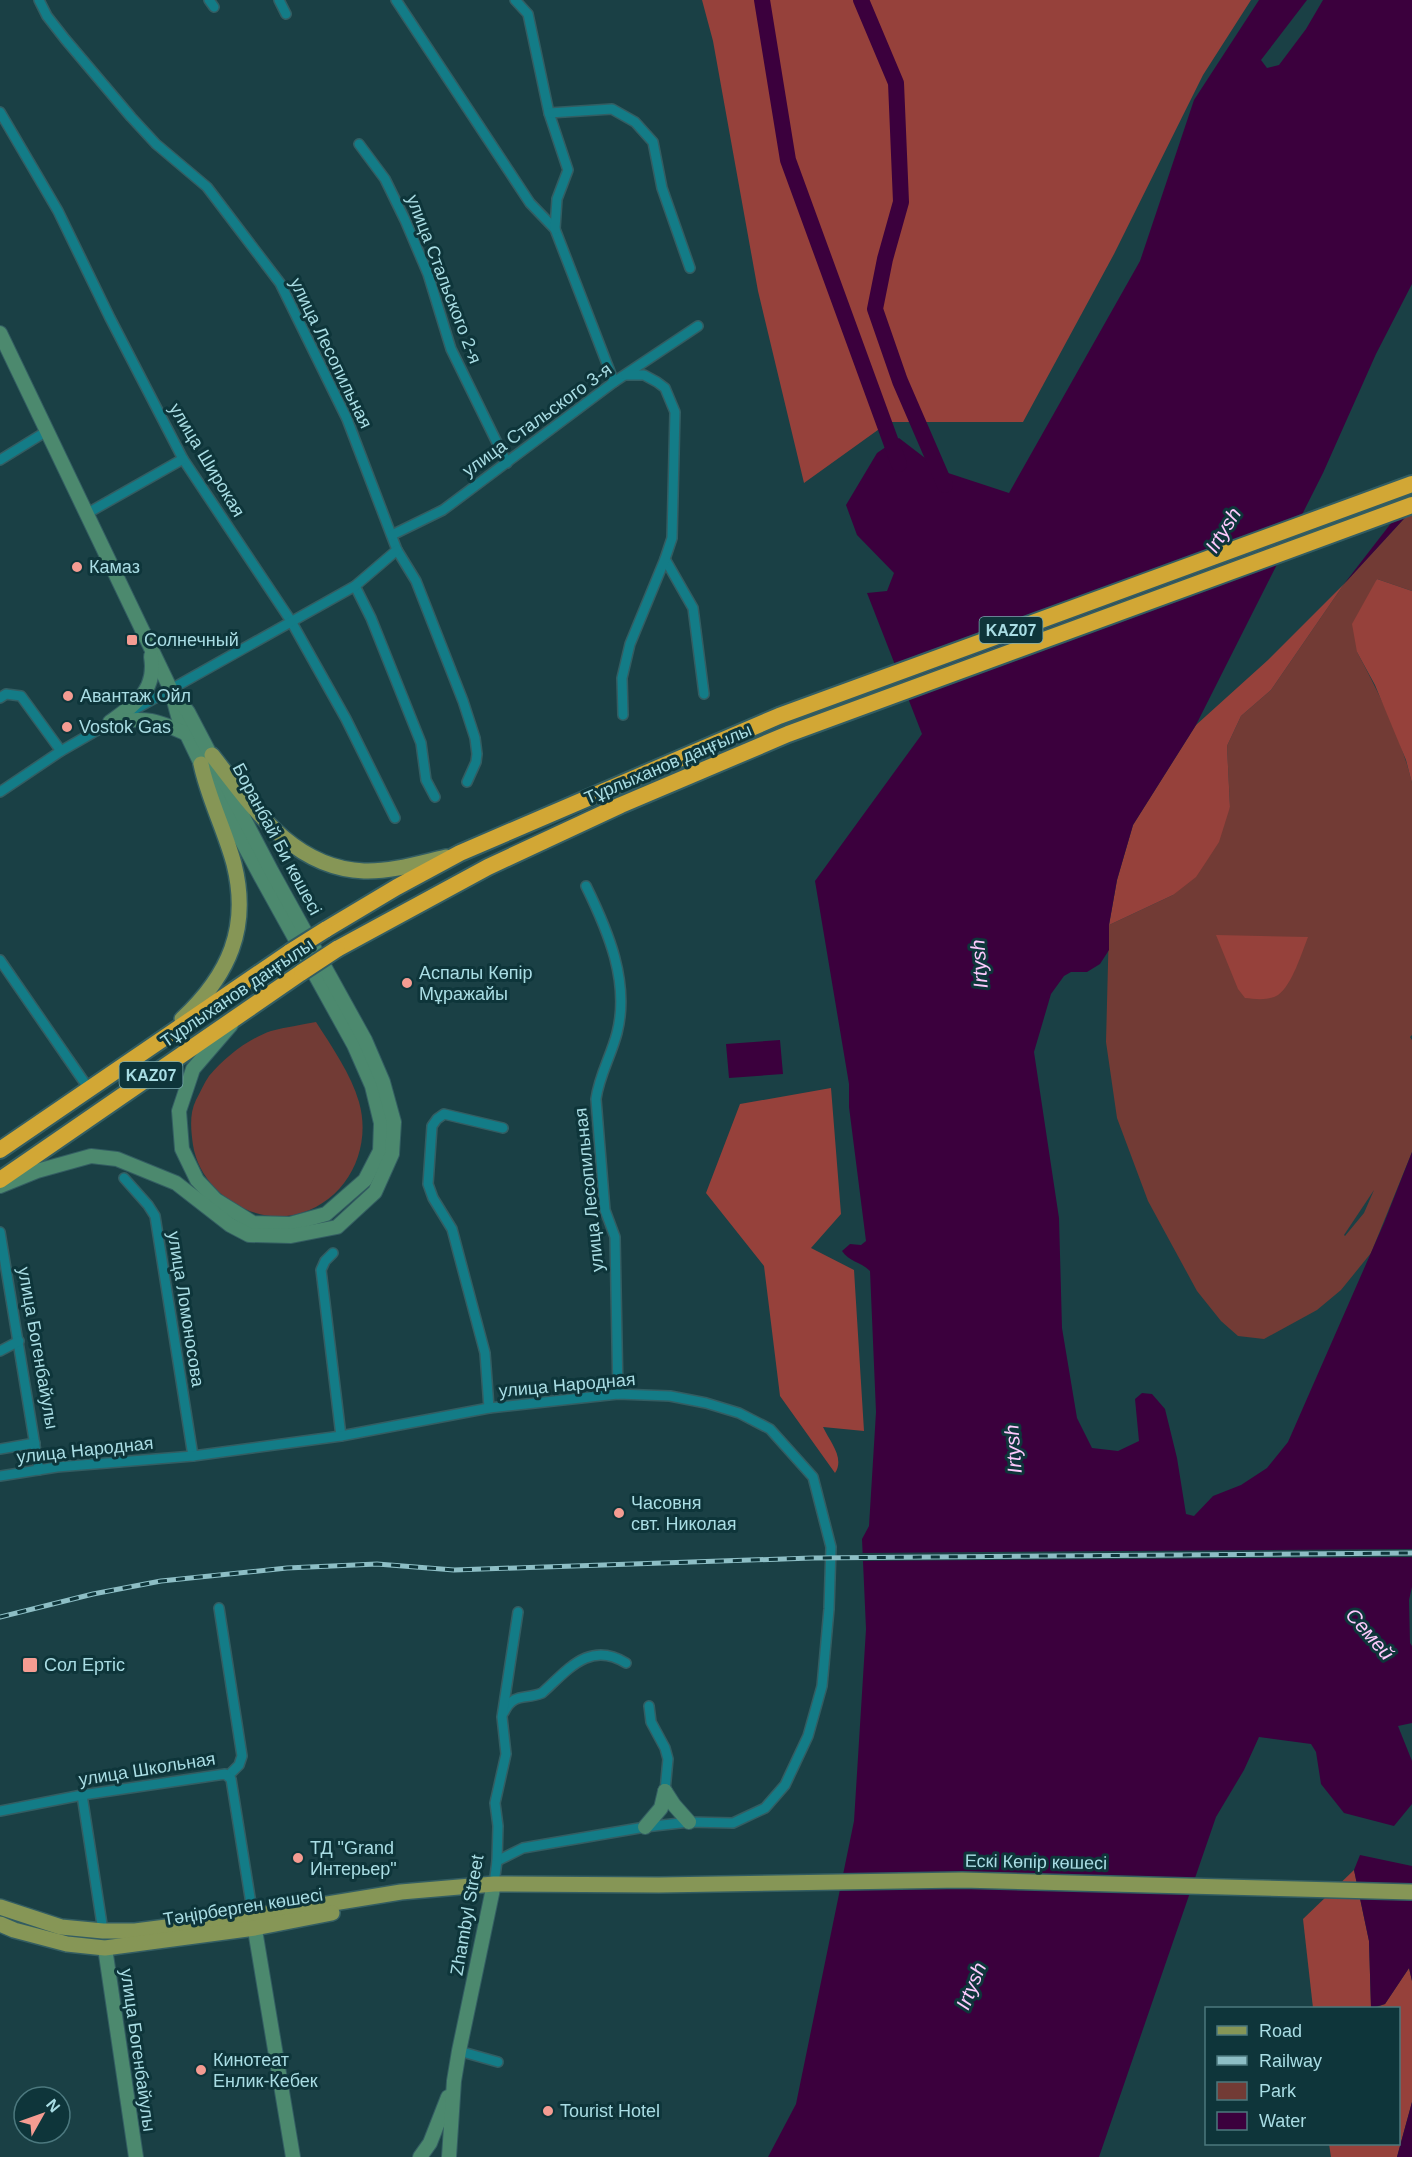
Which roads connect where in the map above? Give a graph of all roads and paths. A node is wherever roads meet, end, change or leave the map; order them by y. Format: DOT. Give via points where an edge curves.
graph roads {
  1 [pos="39,0"];
  2 [pos="279,0"];
  3 [pos="396,0"];
  4 [pos="514,0"];
  5 [pos="286,14"];
  6 [pos="0,112"];
  7 [pos="549,113"];
  8 [pos="359,144"];
  9 [pos="555,229"];
  10 [pos="690,268"];
  11 [pos="698,327"];
  12 [pos="0,333"];
  13 [pos="627,375"];
  14 [pos="614,382"];
  15 [pos="46,430"];
  16 [pos="183,459"];
  17 [pos="0,460"];
  18 [pos="507,463"];
  19 [pos="1412,484"];
  20 [pos="1412,506"];
  21 [pos="86,514"];
  22 [pos="392,535"];
  23 [pos="397,550"];
  24 [pos="665,559"];
  25 [pos="355,586"];
  26 [pos="291,621"];
  27 [pos="148,643"];
  28 [pos="0,685"];
  29 [pos="171,690"];
  30 [pos="704,694"];
  31 [pos="3,696"];
  32 [pos="623,715"];
  33 [pos="110,722"];
  34 [pos="187,734"];
  35 [pos="61,751"];
  36 [pos="207,760"];
  37 [pos="466,782"];
  38 [pos="0,792"];
  39 [pos="435,797"];
  40 [pos="395,818"];
  41 [pos="460,853"];
  42 [pos="586,886"];
  43 [pos="0,960"];
  44 [pos="242,1012"];
  45 [pos="157,1044"];
  46 [pos="89,1089"];
  47 [pos="503,1128"];
  48 [pos="0,1150"];
  49 [pos="124,1178"];
  50 [pos="0,1179"];
  51 [pos="0,1186"];
  52 [pos="233,1219"];
  53 [pos="0,1232"];
  54 [pos="333,1254"];
  55 [pos="19,1341"];
  56 [pos="0,1351"];
  57 [pos="618,1394"];
  58 [pos="489,1408"];
  59 [pos="341,1436"];
  60 [pos="35,1443"];
  61 [pos="0,1449"];
  62 [pos="194,1456"];
  63 [pos="39,1470"];
  64 [pos="0,1476"];
  65 [pos="219,1608"];
  66 [pos="518,1612"];
  67 [pos="626,1663"];
  68 [pos="649,1706"];
  69 [pos="502,1716"];
  70 [pos="229,1775"];
  71 [pos="665,1791"];
  72 [pos="81,1796"];
  73 [pos="0,1811"];
  74 [pos="689,1822"];
  75 [pos="645,1827"];
  76 [pos="497,1861"];
  77 [pos="494,1884"];
  78 [pos="1412,1892"];
  79 [pos="0,1907"];
  80 [pos="254,1922"];
  81 [pos="0,1924"];
  82 [pos="103,1931"];
  83 [pos="105,1948"];
  84 [pos="459,2051"];
  85 [pos="498,2062"];
  86 [pos="454,2081"];
  87 [pos="136,2157"];
  88 [pos="293,2157"];
  89 [pos="420,2157"];
  90 [pos="449,2157"];
  1 -- 22 [label="street, улица Лесопильная" via="59,32 131,117 207,187 280,283 347,419"];
  2 -- 5 [label="street"];
  3 -- 9 [label="street" via="530,203"];
  4 -- 7 [label="street" via="528,14"];
  6 -- 16 [label="street, улица Широкая" via="58,211"];
  7 -- 9 [label="street" via="568,170 558,200"];
  7 -- 10 [label="street" via="612,109 635,122 653,142 662,188"];
  8 -- 18 [label="street, улица Стальского 2-я" via="385,179 405,220 428,274 451,350"];
  9 -- 14 [label="street"];
  11 -- 13 [label="street, улица Стальского 3-я"];
  12 -- 15 [label="main road, Боранбай Би көшесі"];
  13 -- 14 [label="street, улица Стальского 3-я"];
  13 -- 24 [label="street" via="644,375 665,388 675,412 672,538"];
  14 -- 18 [label="street, улица Стальского 3-я"];
  15 -- 17 [label="street"];
  15 -- 21 [label="main road, Боранбай Би көшесі"];
  16 -- 21 [label="street"];
  16 -- 26 [label="street, улица Широкая"];
  18 -- 22 [label="street, улица Стальского 3-я" via="443,510"];
  19 -- 41 [label="highway, Тұрлыханов даңғылы / KAZ07" via="808,705"];
  20 -- 44 [label="highway, Тұрлыханов даңғылы / KAZ07, bridge" via="788,734 621,805 488,867 337,949"];
  21 -- 27 [label="main road, Боранбай Би көшесі"];
  22 -- 23 [label="street, улица Лесопильная"];
  23 -- 25 [label="street"];
  23 -- 37 [label="street, улица Лесопильная" via="416,581 475,738 476,762"];
  24 -- 30 [label="street" via="693,608"];
  24 -- 32 [label="street" via="630,644 622,678"];
  25 -- 26 [label="street"];
  25 -- 39 [label="street" via="421,743 426,780"];
  26 -- 29 [label="street"];
  26 -- 40 [label="street, улица Широкая"];
  27 -- 29 [label="main road, Боранбай Би көшесі"];
  27 -- 33 [label="main road" via="153,667 150,682 136,703"];
  28 -- 31 [label="street"];
  29 -- 33 [label="street"];
  29 -- 34 [label="main road, Боранбай Би көшесі"];
  29 -- 36 [label="main road, Боранбай Би көшесі" via="188,712"];
  31 -- 35 [label="street" via="21,696"];
  33 -- 34 [label="main road" via="137,718 160,722"];
  33 -- 35 [label="street"];
  34 -- 36 [label="main road, Боранбай Би көшесі"];
  35 -- 38 [label="street"];
  36 -- 41 [label="main road" via="268,824 302,852 331,866 366,871"];
  36 -- 45 [label="main road" via="206,784 234,863 240,897 238,927 230,956 216,981"];
  36 -- 52 [label="main road, Боранбай Би көшесі" via="365,1040 394,1122 392,1154 375,1192 337,1227 291,1236 249,1235"];
  41 -- 45 [label="highway, Тұрлыханов даңғылы / KAZ07, bridge" via="397,886 290,952"];
  42 -- 57 [label="street, улица Лесопильная" via="608,931 622,993 621,1018 596,1100 604,1210 615,1237"];
  43 -- 46 [label="street"];
  44 -- 50 [label="highway, Тұрлыханов даңғылы / KAZ07"];
  44 -- 52 [label="main road" via="194,1069 179,1111 182,1149 197,1180"];
  45 -- 46 [label="highway, Тұрлыханов даңғылы / KAZ07"];
  46 -- 48 [label="highway, Тұрлыханов даңғылы / KAZ07"];
  47 -- 58 [label="street" via="444,1114 437,1119 432,1126 428,1184 452,1229 463,1268 485,1353"];
  49 -- 62 [label="street, улица Ломоносова" via="155,1216"];
  51 -- 52 [label="main road" via="91,1156 117,1159 176,1183"];
  53 -- 55 [label="street, улица Богенбайулы"];
  54 -- 59 [label="street" via="321,1270"];
  55 -- 56 [label="street"];
  55 -- 60 [label="street, улица Богенбайулы"];
  57 -- 58 [label="street, улица Народная"];
  57 -- 74 [label="street, улица Народная" via="706,1402 770,1429 813,1477 831,1546 822,1686 808,1736 785,1785 765,1808 733,1823"];
  58 -- 59 [label="street, улица Народная"];
  59 -- 62 [label="street, улица Народная"];
  60 -- 61 [label="street"];
  60 -- 63 [label="street, улица Богенбайулы"];
  62 -- 63 [label="street, улица Народная"];
  63 -- 64 [label="street, улица Народная"];
  65 -- 70 [label="street" via="242,1756"];
  66 -- 69 [label="street, Zhambyl Street"];
  67 -- 69 [label="street" via="602,1654 581,1659 542,1693 516,1697"];
  68 -- 71 [label="street" via="651,1722 668,1759"];
  69 -- 76 [label="street, Zhambyl Street" via="506,1754 495,1803"];
  70 -- 72 [label="street, улица Школьная"];
  70 -- 80 [label="street, улица Школьная"];
  71 -- 74 [label="main road"];
  71 -- 75 [label="main road" via="661,1808"];
  72 -- 73 [label="street, улица Школьная"];
  72 -- 82 [label="street"];
  74 -- 75 [label="street, улица Народная"];
  75 -- 76 [label="street, улица Народная" via="523,1848"];
  76 -- 77 [label="street, Zhambyl Street"];
  77 -- 78 [label="main road, Ескі Көпір көшесі" via="962,1880"];
  77 -- 80 [label="main road, Ескі Көпір көшесі" via="401,1892"];
  77 -- 84 [label="main road, Zhambyl Street"];
  79 -- 82 [label="main road, Тәңірберген көшесі" via="61,1927"];
  80 -- 82 [label="main road, Тәңірберген көшесі"];
  80 -- 83 [label="main road, Тәңірберген көшесі"];
  80 -- 88 [label="main road"];
  81 -- 83 [label="main road, Тәңірберген көшесі" via="67,1944"];
  83 -- 87 [label="main road, улица Богенбайулы"];
  84 -- 85 [label="street"];
  84 -- 86 [label="main road, Zhambyl Street"];
  86 -- 89 [label="main road, Zhambyl Street" via="440,2121"];
  86 -- 90 [label="main road, Zhambyl Street"];
}
